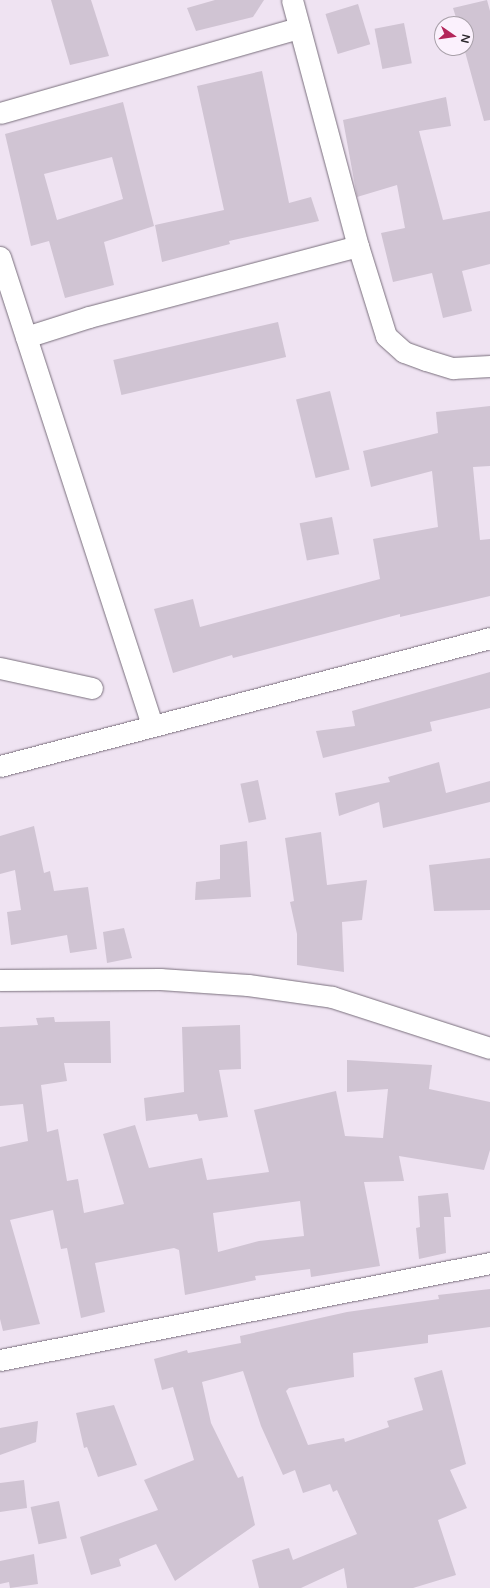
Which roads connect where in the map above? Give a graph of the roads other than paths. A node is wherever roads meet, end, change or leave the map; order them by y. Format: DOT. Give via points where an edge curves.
graph roads {
  1 [pos="292,0"];
  2 [pos="299,28"];
  3 [pos="0,113"];
  4 [pos="358,246"];
  5 [pos="0,257"];
  6 [pos="26,337"];
  7 [pos="490,366"];
  8 [pos="490,638"];
  9 [pos="0,668"];
  10 [pos="92,688"];
  11 [pos="152,724"];
  12 [pos="0,766"];
  13 [pos="0,980"];
  14 [pos="490,1048"];
  15 [pos="490,1263"];
  16 [pos="0,1360"];
  1 -- 2 [label="street"];
  2 -- 3 [label="street"];
  2 -- 4 [label="street"];
  4 -- 6 [label="street" via="89,317"];
  4 -- 7 [label="street" via="386,336 404,352 453,368"];
  5 -- 6 [label="street"];
  6 -- 11 [label="street"];
  8 -- 11 [label="street"];
  9 -- 10 [label="street"];
  11 -- 12 [label="street"];
  13 -- 14 [label="street" via="160,979 248,985 332,997"];
  15 -- 16 [label="street"];
}
